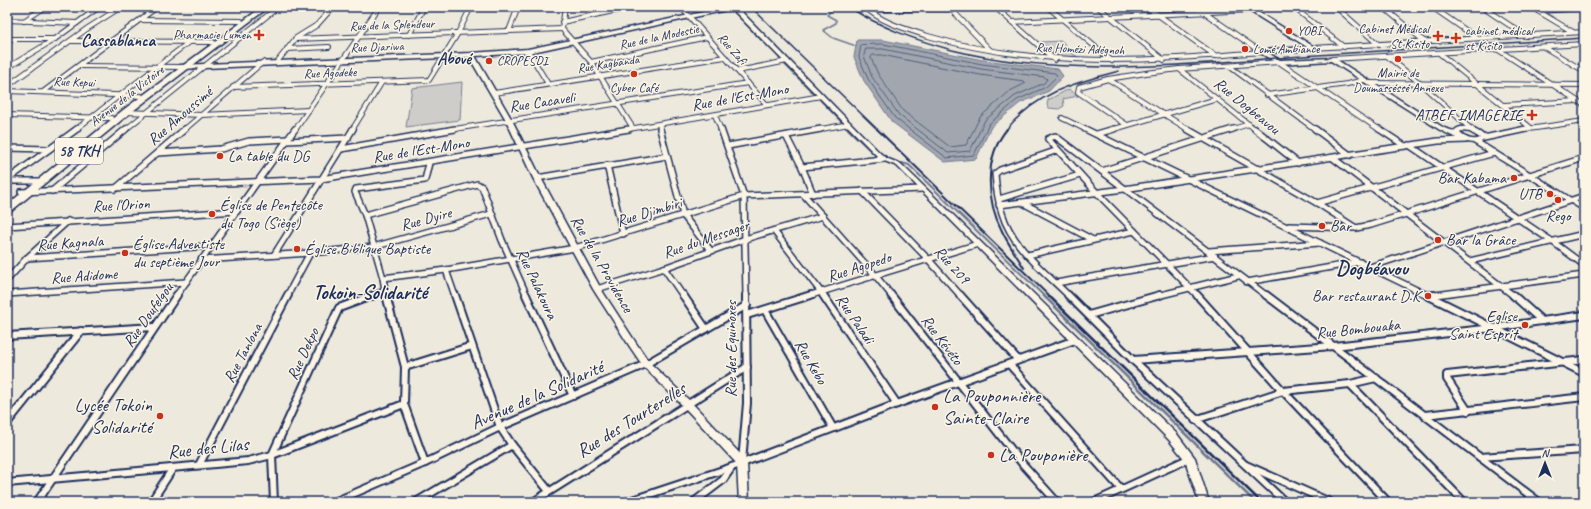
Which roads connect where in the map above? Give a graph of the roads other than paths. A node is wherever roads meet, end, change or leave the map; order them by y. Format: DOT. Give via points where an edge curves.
graph roads {
  1 [pos="102,7"];
  2 [pos="121,7"];
  3 [pos="157,7"];
  4 [pos="260,7"];
  5 [pos="266,7"];
  6 [pos="278,7"];
  7 [pos="333,7"];
  8 [pos="379,7"];
  9 [pos="424,7"];
  10 [pos="471,7"];
  11 [pos="518,7"];
  12 [pos="565,7"];
  13 [pos="632,7"];
  14 [pos="681,7"];
  15 [pos="734,7"];
  16 [pos="970,7"];
  17 [pos="995,7"];
  18 [pos="1048,7"];
  19 [pos="1098,7"];
  20 [pos="1147,7"];
  21 [pos="1196,7"];
  22 [pos="1274,7"];
  23 [pos="1293,7"];
  24 [pos="1336,7"];
  25 [pos="1383,7"];
  26 [pos="1432,7"];
  27 [pos="1482,7"];
  28 [pos="1531,7"];
  29 [pos="45,8"];
  30 [pos="866,8"];
  31 [pos="913,8"];
  32 [pos="1248,8"];
  33 [pos="1584,8"];
  34 [pos="951,9"];
  35 [pos="1538,11"];
  36 [pos="1203,12"];
  37 [pos="1158,14"];
  38 [pos="690,17"];
  39 [pos="1110,17"];
  40 [pos="7,20"];
  41 [pos="140,20"];
  42 [pos="1063,20"];
  43 [pos="241,21"];
  44 [pos="23,22"];
  45 [pos="562,22"];
  46 [pos="1011,22"];
  47 [pos="77,23"];
  48 [pos="562,29"];
  49 [pos="510,31"];
  50 [pos="1573,32"];
  51 [pos="1584,32"];
  52 [pos="458,33"];
  53 [pos="409,34"];
  54 [pos="359,36"];
  55 [pos="707,36"];
  56 [pos="1526,36"];
  57 [pos="7,38"];
  58 [pos="55,39"];
  59 [pos="295,39"];
  60 [pos="1477,39"];
  61 [pos="71,41"];
  62 [pos="112,41"];
  63 [pos="190,42"];
  64 [pos="213,42"];
  65 [pos="574,42"];
  66 [pos="1425,42"];
  67 [pos="1584,44"];
  68 [pos="1379,45"];
  69 [pos="328,47"];
  70 [pos="1344,47"];
  71 [pos="1544,47"];
  72 [pos="1313,48"];
  73 [pos="287,49"];
  74 [pos="1497,49"];
  75 [pos="528,51"];
  76 [pos="990,51"];
  77 [pos="1262,52"];
  78 [pos="1439,53"];
  79 [pos="471,55"];
  80 [pos="444,56"];
  81 [pos="1216,56"];
  82 [pos="1387,56"];
  83 [pos="725,57"];
  84 [pos="343,59"];
  85 [pos="1332,59"];
  86 [pos="1055,60"];
  87 [pos="1164,60"];
  88 [pos="787,61"];
  89 [pos="263,62"];
  90 [pos="277,62"];
  91 [pos="591,62"];
  92 [pos="1112,62"];
  93 [pos="1279,62"];
  94 [pos="78,66"];
  95 [pos="157,66"];
  96 [pos="184,66"];
  97 [pos="206,66"];
  98 [pos="1229,66"];
  99 [pos="7,68"];
  100 [pos="1179,69"];
  101 [pos="738,71"];
  102 [pos="1584,72"];
  103 [pos="600,76"];
  104 [pos="1108,79"];
  105 [pos="1367,81"];
  106 [pos="382,82"];
  107 [pos="748,83"];
  108 [pos="326,84"];
  109 [pos="548,84"];
  110 [pos="1421,84"];
  111 [pos="1479,84"];
  112 [pos="1554,85"];
  113 [pos="1584,85"];
  114 [pos="7,86"];
  115 [pos="234,87"];
  116 [pos="1316,88"];
  117 [pos="7,91"];
  118 [pos="43,92"];
  119 [pos="494,93"];
  120 [pos="120,95"];
  121 [pos="1267,95"];
  122 [pos="140,96"];
  123 [pos="821,96"];
  124 [pos="1217,99"];
  125 [pos="1578,101"];
  126 [pos="618,104"];
  127 [pos="768,105"];
  128 [pos="1504,105"];
  129 [pos="1584,105"];
  130 [pos="309,110"];
  131 [pos="126,112"];
  132 [pos="146,112"];
  133 [pos="1164,114"];
  134 [pos="7,115"];
  135 [pos="202,115"];
  136 [pos="715,115"];
  137 [pos="93,117"];
  138 [pos="111,118"];
  139 [pos="1062,118"];
  140 [pos="509,120"];
  141 [pos="1584,121"];
  142 [pos="659,124"];
  143 [pos="849,124"];
  144 [pos="1249,124"];
  145 [pos="1127,125"];
  146 [pos="633,128"];
  147 [pos="1531,128"];
  148 [pos="1461,131"];
  149 [pos="1474,132"];
  150 [pos="1097,134"];
  151 [pos="1494,135"];
  152 [pos="786,136"];
  153 [pos="348,138"];
  154 [pos="1203,139"];
  155 [pos="1483,139"];
  156 [pos="287,140"];
  157 [pos="1438,140"];
  158 [pos="1466,140"];
  159 [pos="1474,141"];
  160 [pos="522,146"];
  161 [pos="728,146"];
  162 [pos="1407,146"];
  163 [pos="7,148"];
  164 [pos="49,149"];
  165 [pos="340,149"];
  166 [pos="1058,150"];
  167 [pos="1492,151"];
  168 [pos="157,153"];
  169 [pos="1350,155"];
  170 [pos="667,156"];
  171 [pos="1145,157"];
  172 [pos="1333,158"];
  173 [pos="1584,158"];
  174 [pos="884,159"];
  175 [pos="428,162"];
  176 [pos="1298,163"];
  177 [pos="607,165"];
  178 [pos="802,167"];
  179 [pos="1442,168"];
  180 [pos="1255,169"];
  181 [pos="1102,171"];
  182 [pos="1080,175"];
  183 [pos="1528,175"];
  184 [pos="537,178"];
  185 [pos="321,179"];
  186 [pos="1189,179"];
  187 [pos="7,181"];
  188 [pos="37,181"];
  189 [pos="258,182"];
  190 [pos="1374,188"];
  191 [pos="115,189"];
  192 [pos="923,189"];
  193 [pos="1124,189"];
  194 [pos="52,191"];
  195 [pos="862,191"];
  196 [pos="25,192"];
  197 [pos="1477,192"];
  198 [pos="1097,193"];
  199 [pos="813,194"];
  200 [pos="804,195"];
  201 [pos="744,196"];
  202 [pos="1584,196"];
  203 [pos="1570,201"];
  204 [pos="999,202"];
  205 [pos="7,203"];
  206 [pos="1022,203"];
  207 [pos="1317,203"];
  208 [pos="1584,209"];
  209 [pos="7,210"];
  210 [pos="237,211"];
  211 [pos="1407,213"];
  212 [pos="491,214"];
  213 [pos="365,215"];
  214 [pos="683,216"];
  215 [pos="822,216"];
  216 [pos="1517,218"];
  217 [pos="68,221"];
  218 [pos="7,226"];
  219 [pos="1287,226"];
  220 [pos="1356,228"];
  221 [pos="774,231"];
  222 [pos="1134,231"];
  223 [pos="623,234"];
  224 [pos="1584,234"];
  225 [pos="745,239"];
  226 [pos="1093,240"];
  227 [pos="1445,242"];
  228 [pos="1553,242"];
  229 [pos="1321,243"];
  230 [pos="978,244"];
  231 [pos="210,246"];
  232 [pos="373,247"];
  233 [pos="575,248"];
  234 [pos="711,251"];
  235 [pos="1209,251"];
  236 [pos="310,253"];
  237 [pos="274,255"];
  238 [pos="1028,255"];
  239 [pos="1215,256"];
  240 [pos="27,258"];
  241 [pos="511,259"];
  242 [pos="928,259"];
  243 [pos="201,260"];
  244 [pos="1470,260"];
  245 [pos="1360,262"];
  246 [pos="1166,264"];
  247 [pos="1584,265"];
  248 [pos="1370,267"];
  249 [pos="664,268"];
  250 [pos="446,270"];
  251 [pos="875,275"];
  252 [pos="1584,275"];
  253 [pos="1238,276"];
  254 [pos="383,278"];
  255 [pos="7,280"];
  256 [pos="186,282"];
  257 [pos="1247,282"];
  258 [pos="1056,283"];
  259 [pos="1190,287"];
  260 [pos="1504,287"];
  261 [pos="597,289"];
  262 [pos="385,291"];
  263 [pos="821,292"];
  264 [pos="7,294"];
  265 [pos="1427,296"];
  266 [pos="747,305"];
  267 [pos="765,310"];
  268 [pos="747,315"];
  269 [pos="1089,315"];
  270 [pos="1584,315"];
  271 [pos="1542,321"];
  272 [pos="154,327"];
  273 [pos="1493,328"];
  274 [pos="706,329"];
  275 [pos="81,331"];
  276 [pos="8,336"];
  277 [pos="1075,340"];
  278 [pos="472,346"];
  279 [pos="1334,346"];
  280 [pos="1247,352"];
  281 [pos="1018,360"];
  282 [pos="1133,360"];
  283 [pos="1584,360"];
  284 [pos="1563,363"];
  285 [pos="646,364"];
  286 [pos="1009,364"];
  287 [pos="405,367"];
  288 [pos="747,367"];
  289 [pos="1584,374"];
  290 [pos="1376,378"];
  291 [pos="958,383"];
  292 [pos="1350,384"];
  293 [pos="1283,391"];
  294 [pos="573,396"];
  295 [pos="1584,397"];
  296 [pos="404,404"];
  297 [pos="687,404"];
  298 [pos="897,404"];
  299 [pos="1468,411"];
  300 [pos="1424,415"];
  301 [pos="1195,420"];
  302 [pos="7,423"];
  303 [pos="500,427"];
  304 [pos="833,428"];
  305 [pos="512,445"];
  306 [pos="1584,450"];
  307 [pos="272,455"];
  308 [pos="1480,457"];
  309 [pos="1190,458"];
  310 [pos="1242,462"];
  311 [pos="425,463"];
  312 [pos="742,463"];
  313 [pos="199,465"];
  314 [pos="732,467"];
  315 [pos="173,468"];
  316 [pos="53,480"];
  317 [pos="7,483"];
  318 [pos="1121,489"];
  319 [pos="549,491"];
  320 [pos="37,502"];
  321 [pos="151,502"];
  322 [pos="274,502"];
  323 [pos="334,502"];
  324 [pos="416,502"];
  325 [pos="533,502"];
  326 [pos="626,502"];
  327 [pos="694,502"];
  328 [pos="744,502"];
  329 [pos="1057,502"];
  330 [pos="1094,502"];
  331 [pos="1204,502"];
  332 [pos="1285,502"];
  333 [pos="1330,502"];
  334 [pos="1388,502"];
  335 [pos="1464,502"];
  336 [pos="1539,502"];
  1 -- 47 [label="street"];
  2 -- 61 [label="street"];
  3 -- 41 [label="street"];
  4 -- 43 [label="highway, Avenue de la Victoire / 58 TKH"];
  5 -- 96 [label="highway, Avenue de la Victoire / 58 TKH"];
  6 -- 97 [label="street"];
  7 -- 59 [label="street" via="317,25"];
  8 -- 54 [label="street, Rue Doufelgou"];
  9 -- 53 [label="street"];
  10 -- 52 [label="street"];
  11 -- 49 [label="street"];
  12 -- 45 [label="street"];
  13 -- 45 [label="street"];
  14 -- 38 [label="street, Rue Zafi"];
  15 -- 38 [label="street, Rue Djariwa"];
  15 -- 88 [label="street"];
  16 -- 34 [label="street"];
  17 -- 46 [label="street"];
  18 -- 42 [label="street"];
  19 -- 39 [label="street"];
  20 -- 37 [label="street"];
  21 -- 36 [label="street"];
  22 -- 32 [label="street"];
  23 -- 70 [label="street"];
  24 -- 68 [label="street"];
  25 -- 66 [label="street"];
  26 -- 60 [label="street"];
  27 -- 56 [label="street"];
  28 -- 35 [label="street"];
  29 -- 44 [label="street"];
  30 -- 31 [label="street"];
  30 -- 76 [label="street, Rue Homézi Adégnoh" via="879,17 929,36"];
  31 -- 34 [label="street"];
  32 -- 36 [label="street"];
  32 -- 72 [label="street"];
  33 -- 35 [label="street"];
  34 -- 76 [label="street"];
  35 -- 50 [label="street"];
  36 -- 37 [label="street"];
  36 -- 77 [label="street"];
  37 -- 39 [label="street"];
  37 -- 81 [label="street"];
  38 -- 55 [label="street, Rue Zafi"];
  38 -- 65 [label="street, Rue Djariwa"];
  39 -- 42 [label="street"];
  39 -- 87 [label="street"];
  40 -- 44 [label="street"];
  41 -- 43 [label="street"];
  41 -- 62 [label="street"];
  42 -- 46 [label="street"];
  42 -- 92 [label="street"];
  43 -- 64 [label="highway, Avenue de la Victoire / 58 TKH"];
  44 -- 47 [label="street"];
  45 -- 48 [label="street"];
  46 -- 86 [label="street"];
  47 -- 58 [label="street"];
  48 -- 49 [label="street, Rue de la Splendeur"];
  48 -- 65 [label="street"];
  49 -- 52 [label="street, Rue de la Splendeur"];
  50 -- 51 [label="street"];
  50 -- 56 [label="street"];
  52 -- 53 [label="street, Rue de la Splendeur"];
  52 -- 80 [label="street"];
  53 -- 54 [label="street, Rue de la Splendeur"];
  54 -- 59 [label="street, Rue de la Splendeur"];
  54 -- 84 [label="street, Rue Doufelgou"];
  55 -- 83 [label="street, Rue Zafi"];
  55 -- 91 [label="street, Rue de la Modestie"];
  56 -- 60 [label="street"];
  57 -- 58 [label="street"];
  58 -- 99 [label="street"];
  59 -- 73 [label="street"];
  60 -- 66 [label="street"];
  61 -- 62 [label="street"];
  61 -- 114 [label="street"];
  62 -- 63 [label="street"];
  62 -- 94 [label="street"];
  63 -- 64 [label="street"];
  63 -- 95 [label="street"];
  64 -- 96 [label="highway, Avenue de la Victoire / 58 TKH"];
  65 -- 75 [label="street, Rue Djariwa"];
  65 -- 91 [label="street"];
  66 -- 68 [label="street"];
  67 -- 71 [label="street"];
  68 -- 70 [label="street"];
  69 -- 73 [label="street"];
  70 -- 72 [label="street"];
  71 -- 74 [label="street"];
  71 -- 102 [label="street"];
  72 -- 77 [label="street"];
  73 -- 90 [label="street"];
  74 -- 78 [label="street"];
  74 -- 112 [label="street"];
  75 -- 79 [label="street, Rue Djariwa"];
  75 -- 109 [label="street"];
  76 -- 86 [label="street, Rue Homézi Adégnoh"];
  77 -- 81 [label="street, Rue Homézi Adégnoh"];
  77 -- 93 [label="street"];
  78 -- 82 [label="street"];
  78 -- 111 [label="street"];
  79 -- 80 [label="street, Rue Djariwa"];
  79 -- 119 [label="street, Rue de la Providence"];
  80 -- 84 [label="street, Rue Djariwa"];
  80 -- 106 [label="street, Rue Agodeke" via="430,80"];
  81 -- 87 [label="street, Rue Homézi Adégnoh"];
  82 -- 85 [label="street"];
  82 -- 110 [label="street"];
  83 -- 101 [label="street, Rue Zafi"];
  83 -- 103 [label="street, Rue Kagbanda"];
  84 -- 90 [label="street, Rue Djariwa"];
  84 -- 108 [label="street, Rue Doufelgou"];
  85 -- 93 [label="street"];
  85 -- 105 [label="street"];
  86 -- 92 [label="street, Rue Homézi Adégnoh"];
  87 -- 92 [label="street, Rue Homézi Adégnoh"];
  88 -- 101 [label="street"];
  88 -- 123 [label="street"];
  89 -- 90 [label="street, Rue Djariwa"];
  89 -- 97 [label="street, Rue Djariwa"];
  89 -- 115 [label="street, Rue Amoussimé"];
  91 -- 103 [label="street"];
  93 -- 98 [label="street"];
  93 -- 116 [label="street"];
  94 -- 95 [label="street"];
  94 -- 118 [label="street"];
  95 -- 96 [label="street"];
  95 -- 120 [label="street"];
  96 -- 97 [label="street, Rue Djariwa"];
  96 -- 122 [label="highway, Avenue de la Victoire / 58 TKH"];
  96 -- 131 [label="highway, Avenue de la Victoire / 58 TKH"];
  97 -- 132 [label="street"];
  98 -- 100 [label="street"];
  98 -- 121 [label="street"];
  100 -- 104 [label="street"];
  100 -- 124 [label="street, Rue Dogbeavou"];
  101 -- 107 [label="street, Rue Zafi"];
  103 -- 109 [label="street, Rue Kagbanda"];
  103 -- 126 [label="street"];
  104 -- 133 [label="street"];
  104 -- 145 [label="street" via="1079,87 1078,92"];
  105 -- 110 [label="street"];
  105 -- 116 [label="street"];
  105 -- 148 [label="street" via="1437,125"];
  106 -- 108 [label="street, Rue Agodeke"];
  106 -- 153 [label="street"];
  107 -- 126 [label="street, Rue Cacaveli"];
  107 -- 127 [label="street, Rue Zafi"];
  108 -- 115 [label="street, Rue Agodeke"];
  108 -- 130 [label="street, Rue Doufelgou"];
  109 -- 119 [label="street, Rue Kagbanda"];
  110 -- 111 [label="street"];
  110 -- 148 [label="street"];
  111 -- 112 [label="street"];
  111 -- 128 [label="street"];
  112 -- 113 [label="street"];
  112 -- 125 [label="street"];
  115 -- 135 [label="street, Rue Amoussimé"];
  116 -- 121 [label="street"];
  116 -- 162 [label="street"];
  117 -- 118 [label="street, Rue Kepui"];
  118 -- 120 [label="street, Rue Kepui"];
  119 -- 140 [label="street, Rue de la Providence"];
  120 -- 122 [label="street, Rue Kepui"];
  120 -- 137 [label="street"];
  121 -- 169 [label="street"];
  122 -- 138 [label="highway, Avenue de la Victoire / 58 TKH"];
  123 -- 127 [label="street, Rue de l'Est-Mono"];
  123 -- 143 [label="street"];
  124 -- 133 [label="street"];
  124 -- 144 [label="street, Rue Dogbeavou"];
  125 -- 128 [label="street"];
  125 -- 129 [label="street"];
  126 -- 140 [label="street, Rue Cacaveli"];
  126 -- 146 [label="street"];
  127 -- 136 [label="street, Rue de l'Est-Mono"];
  128 -- 147 [label="street"];
  130 -- 135 [label="street"];
  130 -- 156 [label="street, Rue Doufelgou"];
  131 -- 132 [label="street"];
  131 -- 188 [label="highway, Avenue de la Victoire / 58 TKH"];
  132 -- 135 [label="street"];
  132 -- 194 [label="street"];
  133 -- 145 [label="street"];
  133 -- 154 [label="street"];
  134 -- 137 [label="street"];
  135 -- 168 [label="street, Rue Amoussimé"];
  136 -- 142 [label="street, Rue de l'Est-Mono"];
  136 -- 161 [label="street, Rue des Equinoxes"];
  137 -- 138 [label="street"];
  137 -- 164 [label="street"];
  138 -- 188 [label="highway, Avenue de la Victoire / 58 TKH"];
  139 -- 150 [label="street"];
  140 -- 160 [label="street, Rue de la Providence"];
  140 -- 165 [label="street, Rue Cacaveli"];
  141 -- 147 [label="street"];
  142 -- 146 [label="street, Rue de l'Est-Mono"];
  142 -- 170 [label="street"];
  143 -- 152 [label="street"];
  143 -- 174 [label="street"];
  144 -- 154 [label="street"];
  144 -- 176 [label="street, Rue Dogbeavou"];
  145 -- 150 [label="street"];
  146 -- 160 [label="street, Rue de l'Est-Mono"];
  147 -- 151 [label="street"];
  148 -- 149 [label="street"];
  148 -- 157 [label="street"];
  148 -- 158 [label="street"];
  149 -- 151 [label="street"];
  149 -- 155 [label="street"];
  150 -- 171 [label="street"];
  151 -- 155 [label="street"];
  152 -- 161 [label="street"];
  152 -- 178 [label="street"];
  153 -- 156 [label="street"];
  153 -- 165 [label="street"];
  154 -- 171 [label="street"];
  154 -- 180 [label="street"];
  155 -- 159 [label="street"];
  155 -- 167 [label="street"];
  156 -- 168 [label="street" via="249,141 221,149"];
  156 -- 189 [label="street, Rue Doufelgou"];
  157 -- 158 [label="street"];
  157 -- 162 [label="street"];
  158 -- 159 [label="street"];
  159 -- 167 [label="street"];
  160 -- 175 [label="street, Rue de l'Est-Mono"];
  160 -- 184 [label="street, Rue de la Providence"];
  161 -- 201 [label="street, Rue des Equinoxes"];
  162 -- 169 [label="street"];
  162 -- 179 [label="street"];
  163 -- 164 [label="street"];
  164 -- 187 [label="street"];
  165 -- 185 [label="street"];
  166 -- 181 [label="street" via="1048,138 1055,136"];
  166 -- 182 [label="street"];
  166 -- 204 [label="street" via="997,172 995,176"];
  167 -- 179 [label="street"];
  167 -- 183 [label="street"];
  168 -- 191 [label="street, Rue Amoussimé"];
  169 -- 172 [label="street"];
  170 -- 177 [label="street"];
  170 -- 214 [label="street"];
  171 -- 181 [label="street"];
  171 -- 186 [label="street"];
  172 -- 176 [label="street"];
  172 -- 190 [label="street"];
  173 -- 183 [label="street"];
  174 -- 178 [label="street"];
  174 -- 192 [label="street" via="899,165"];
  175 -- 185 [label="street, Rue de l'Est-Mono"];
  175 -- 213 [label="street" via="425,180 356,189"];
  176 -- 180 [label="street"];
  177 -- 184 [label="street"];
  177 -- 223 [label="street"];
  178 -- 199 [label="street"];
  179 -- 190 [label="street"];
  179 -- 197 [label="street"];
  180 -- 186 [label="street"];
  180 -- 207 [label="street"];
  181 -- 193 [label="street"];
  182 -- 198 [label="street"];
  182 -- 204 [label="street"];
  183 -- 197 [label="street"];
  183 -- 203 [label="street"];
  184 -- 233 [label="street, Rue de la Providence"];
  185 -- 189 [label="street, Rue de l'Est-Mono"];
  185 -- 237 [label="street"];
  186 -- 193 [label="street"];
  186 -- 219 [label="street"];
  187 -- 188 [label="street"];
  188 -- 196 [label="highway, Avenue de la Victoire / 58 TKH"];
  189 -- 191 [label="street, Rue de l'Est-Mono"];
  189 -- 210 [label="street, Rue Doufelgou"];
  190 -- 207 [label="street"];
  190 -- 211 [label="street"];
  191 -- 194 [label="street, Rue de l'Est-Mono"];
  192 -- 195 [label="street, Rue Djimbiri"];
  192 -- 230 [label="street"];
  193 -- 198 [label="street"];
  193 -- 235 [label="street"];
  194 -- 196 [label="street, Rue de l'Est-Mono"];
  195 -- 199 [label="street, Rue Djimbiri"];
  195 -- 242 [label="street, Rue 209"];
  196 -- 205 [label="highway, Avenue de la Victoire / 58 TKH"];
  196 -- 209 [label="highway, Avenue de la Victoire / 58 TKH"];
  197 -- 211 [label="street"];
  197 -- 216 [label="street"];
  198 -- 206 [label="street"];
  198 -- 222 [label="street"];
  199 -- 200 [label="street, Rue Djimbiri"];
  200 -- 201 [label="street, Rue Djimbiri"];
  200 -- 215 [label="street, Rue Kévéto"];
  201 -- 214 [label="street, Rue Djimbiri"];
  201 -- 225 [label="street, Rue des Equinoxes"];
  202 -- 203 [label="street"];
  203 -- 208 [label="street"];
  203 -- 216 [label="street"];
  204 -- 206 [label="street"];
  204 -- 238 [label="street" via="1007,227"];
  206 -- 226 [label="street"];
  207 -- 220 [label="street"];
  210 -- 217 [label="street, Rue l'Orion"];
  210 -- 231 [label="street, Rue Doufelgou"];
  211 -- 220 [label="street"];
  211 -- 227 [label="street"];
  212 -- 213 [label="street, Rue Palakoura" via="482,187 477,184"];
  212 -- 232 [label="street, Rue Dyire"];
  212 -- 241 [label="street, Rue Palakoura"];
  213 -- 232 [label="street"];
  214 -- 223 [label="street, Rue Djimbiri"];
  214 -- 234 [label="street"];
  215 -- 221 [label="street, Rue du Messager"];
  215 -- 251 [label="street, Rue Kévéto"];
  216 -- 227 [label="street"];
  216 -- 228 [label="street"];
  217 -- 218 [label="street, Rue l'Orion"];
  217 -- 240 [label="street"];
  219 -- 220 [label="street"];
  219 -- 229 [label="street"];
  221 -- 225 [label="street, Rue du Messager"];
  221 -- 263 [label="street, Rue Paladi"];
  222 -- 226 [label="street"];
  222 -- 246 [label="street"];
  223 -- 233 [label="street, Rue Djimbiri"];
  224 -- 228 [label="street"];
  225 -- 234 [label="street, Rue du Messager"];
  225 -- 266 [label="street, Rue des Equinoxes"];
  226 -- 238 [label="street"];
  227 -- 244 [label="street"];
  227 -- 248 [label="street"];
  228 -- 244 [label="street"];
  228 -- 247 [label="street"];
  229 -- 235 [label="street"];
  229 -- 245 [label="street"];
  230 -- 242 [label="street, Rue Agopedo"];
  230 -- 277 [label="street"];
  231 -- 240 [label="street, Rue Kagnala"];
  231 -- 243 [label="street, Rue Doufelgou"];
  232 -- 236 [label="street, Rue Dyire"];
  232 -- 254 [label="street"];
  233 -- 241 [label="street, Rue Djimbiri"];
  233 -- 261 [label="street, Rue de la Providence"];
  234 -- 249 [label="street, Rue du Messager"];
  235 -- 239 [label="street"];
  236 -- 237 [label="street, Rue Dyire"];
  236 -- 313 [label="street, Rue Tanlona"];
  237 -- 243 [label="street, Rue Dyire"];
  238 -- 258 [label="street"];
  239 -- 246 [label="street"];
  239 -- 253 [label="street"];
  240 -- 255 [label="street"];
  241 -- 250 [label="street, Rue Djimbiri"];
  241 -- 294 [label="street, Rue Palakoura"];
  242 -- 251 [label="street, Rue Agopedo"];
  242 -- 281 [label="street, Rue 209"];
  243 -- 256 [label="street, Rue Doufelgou"];
  244 -- 260 [label="street"];
  245 -- 248 [label="street"];
  245 -- 257 [label="street"];
  246 -- 258 [label="street"];
  246 -- 259 [label="street"];
  248 -- 265 [label="street"];
  249 -- 261 [label="street, Rue du Messager"];
  249 -- 274 [label="street"];
  250 -- 254 [label="street, Rue Djimbiri"];
  250 -- 278 [label="street"];
  251 -- 263 [label="street, Rue Agopedo"];
  251 -- 291 [label="street, Rue Kévéto"];
  252 -- 260 [label="street"];
  253 -- 257 [label="street"];
  253 -- 259 [label="street"];
  254 -- 262 [label="street"];
  256 -- 264 [label="street, Rue Adidome"];
  256 -- 272 [label="street, Rue Doufelgou"];
  257 -- 279 [label="street"];
  258 -- 269 [label="street"];
  259 -- 269 [label="street"];
  259 -- 280 [label="street"];
  260 -- 265 [label="street"];
  260 -- 271 [label="street"];
  261 -- 285 [label="street, Rue de la Providence"];
  262 -- 287 [label="street"];
  262 -- 307 [label="street, Rue Dekpo" via="339,308"];
  263 -- 267 [label="street, Rue Agopedo"];
  263 -- 298 [label="street, Rue Paladi"];
  265 -- 273 [label="street"];
  266 -- 268 [label="street, Rue des Equinoxes"];
  266 -- 274 [label="street, Avenue de la Solidarité"];
  267 -- 268 [label="street, Rue Agopedo"];
  267 -- 304 [label="street, Rue Kebo"];
  268 -- 288 [label="street, Rue des Equinoxes"];
  269 -- 282 [label="street"];
  270 -- 271 [label="street, Rue Bombouaka"];
  271 -- 273 [label="street, Rue Bombouaka"];
  272 -- 275 [label="street"];
  272 -- 316 [label="street, Rue Doufelgou"];
  273 -- 279 [label="street, Rue Bombouaka"];
  273 -- 284 [label="street"];
  274 -- 285 [label="street, Avenue de la Solidarité"];
  275 -- 276 [label="street"];
  275 -- 302 [label="street"];
  277 -- 281 [label="street"];
  277 -- 309 [label="street" via="1173,437"];
  278 -- 287 [label="street"];
  278 -- 303 [label="street"];
  279 -- 280 [label="street, Rue Bombouaka"];
  279 -- 290 [label="street"];
  280 -- 282 [label="street, Rue Bombouaka"];
  280 -- 293 [label="street"];
  281 -- 286 [label="street"];
  282 -- 301 [label="street"];
  283 -- 284 [label="street"];
  284 -- 289 [label="street"];
  284 -- 299 [label="street" via="1447,375 1447,379"];
  285 -- 294 [label="street, Avenue de la Solidarité"];
  285 -- 297 [label="street, Rue de la Providence"];
  286 -- 291 [label="street"];
  286 -- 318 [label="street"];
  287 -- 296 [label="street"];
  288 -- 297 [label="street, Rue des Tourterelles"];
  288 -- 312 [label="street, Rue des Equinoxes"];
  290 -- 292 [label="street"];
  290 -- 300 [label="street"];
  291 -- 298 [label="street"];
  291 -- 329 [label="street, Rue Kévéto" via="1020,462"];
  292 -- 293 [label="street"];
  292 -- 335 [label="street"];
  293 -- 301 [label="street"];
  293 -- 334 [label="street"];
  294 -- 303 [label="street, Avenue de la Solidarité"];
  295 -- 299 [label="street"];
  296 -- 307 [label="street, Rue des Lilas"];
  296 -- 311 [label="street"];
  297 -- 312 [label="street, Rue de la Providence"];
  297 -- 319 [label="street, Rue des Tourterelles"];
  298 -- 304 [label="street"];
  299 -- 300 [label="street"];
  300 -- 308 [label="street"];
  301 -- 310 [label="street"];
  303 -- 305 [label="street"];
  303 -- 311 [label="street, Avenue de la Solidarité"];
  304 -- 312 [label="street"];
  305 -- 319 [label="street"];
  305 -- 324 [label="street"];
  306 -- 308 [label="street"];
  307 -- 313 [label="street, Rue des Lilas" via="240,463"];
  307 -- 322 [label="street"];
  308 -- 336 [label="street"];
  309 -- 318 [label="street"];
  309 -- 331 [label="street"];
  310 -- 332 [label="street"];
  310 -- 333 [label="street"];
  311 -- 323 [label="street, Avenue de la Solidarité"];
  312 -- 314 [label="street"];
  312 -- 328 [label="street, Rue des Equinoxes"];
  313 -- 315 [label="street, Rue des Lilas"];
  314 -- 326 [label="street"];
  314 -- 327 [label="street" via="723,480"];
  315 -- 316 [label="street, Rue des Lilas"];
  315 -- 321 [label="street"];
  316 -- 317 [label="street, Rue des Lilas"];
  316 -- 320 [label="street, Rue Doufelgou"];
  318 -- 330 [label="street"];
  319 -- 325 [label="street, Rue des Tourterelles"];
}
